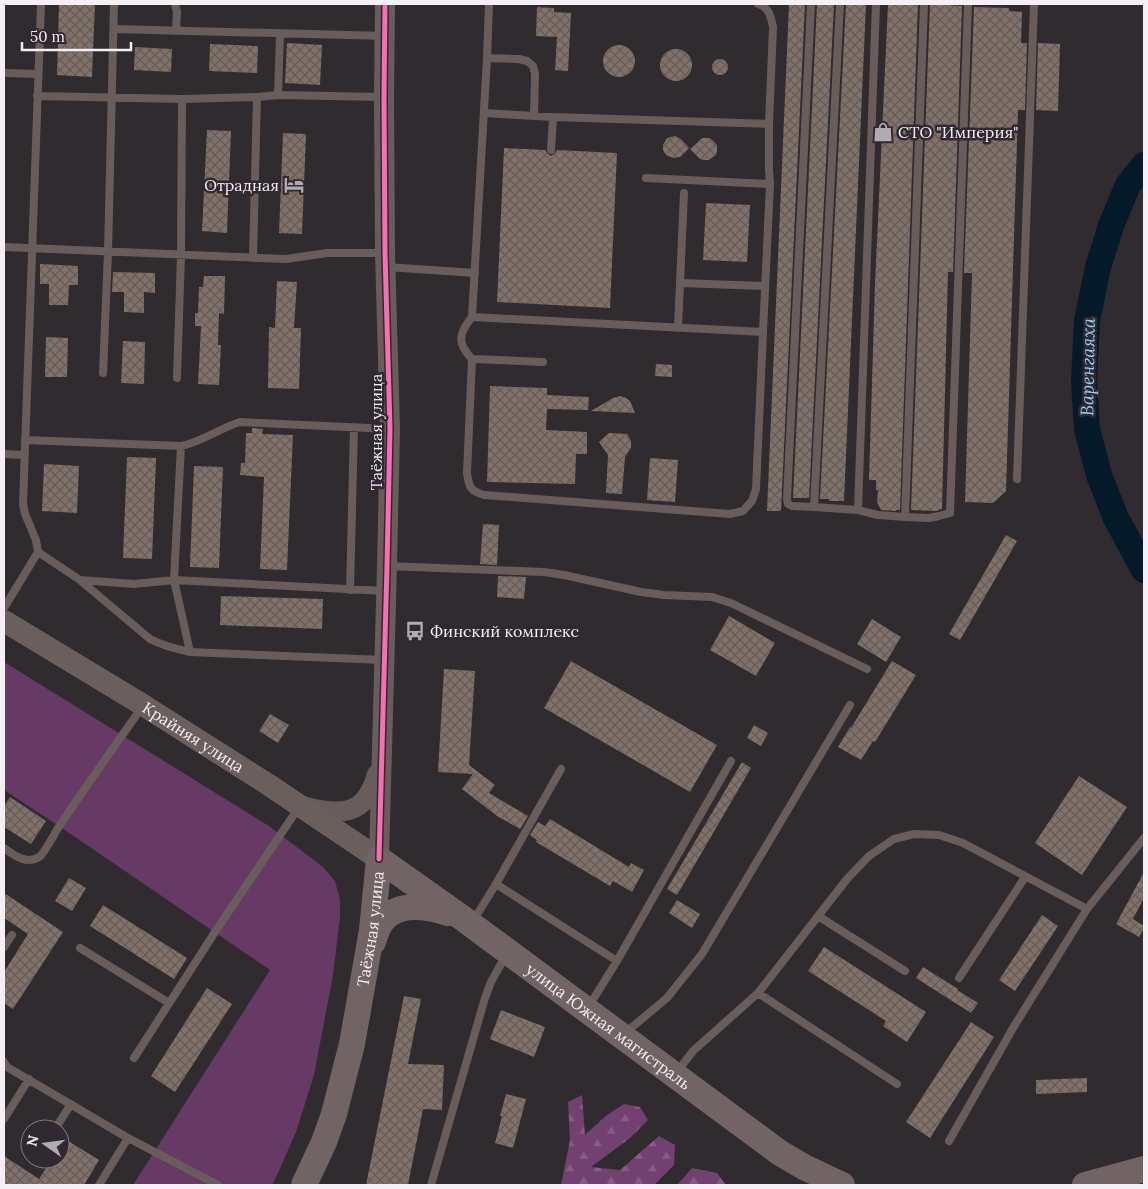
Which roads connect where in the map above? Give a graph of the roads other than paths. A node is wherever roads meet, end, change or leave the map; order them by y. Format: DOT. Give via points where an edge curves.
graph roads {
  1 [pos="40,4"];
  2 [pos="114,4"];
  3 [pos="175,4"];
  4 [pos="386,4"];
  5 [pos="490,4"];
  6 [pos="758,4"];
  7 [pos="811,4"];
  8 [pos="840,4"];
  9 [pos="876,4"];
  10 [pos="924,4"];
  11 [pos="968,4"];
  12 [pos="1034,4"];
  13 [pos="114,29"];
  14 [pos="176,31"];
  15 [pos="280,34"];
  16 [pos="385,36"];
  17 [pos="488,58"];
  18 [pos="4,73"];
  19 [pos="38,74"];
  20 [pos="278,95"];
  21 [pos="37,96"];
  22 [pos="257,97"];
  23 [pos="384,97"];
  24 [pos="111,98"];
  25 [pos="182,99"];
  26 [pos="484,113"];
  27 [pos="534,116"];
  28 [pos="552,117"];
  29 [pos="769,124"];
  30 [pos="551,150"];
  31 [pos="646,178"];
  32 [pos="770,184"];
  33 [pos="684,193"];
  34 [pos="4,247"];
  35 [pos="32,248"];
  36 [pos="108,252"];
  37 [pos="181,255"];
  38 [pos="253,258"];
  39 [pos="385,260"];
  40 [pos="475,273"];
  41 [pos="680,283"];
  42 [pos="765,286"];
  43 [pos="472,317"];
  44 [pos="678,328"];
  45 [pos="763,332"];
  46 [pos="472,359"];
  47 [pos="543,362"];
  48 [pos="103,373"];
  49 [pos="177,378"];
  50 [pos="354,428"];
  51 [pos="390,429"];
  52 [pos="25,440"];
  53 [pos="181,446"];
  54 [pos="4,454"];
  55 [pos="24,455"];
  56 [pos="1017,479"];
  57 [pos="814,507"];
  58 [pos="858,510"];
  59 [pos="905,517"];
  60 [pos="38,552"];
  61 [pos="387,566"];
  62 [pos="80,580"];
  63 [pos="174,580"];
  64 [pos="350,590"];
  65 [pos="387,591"];
  66 [pos="4,608"];
  67 [pos="4,621"];
  68 [pos="190,652"];
  69 [pos="384,660"];
  70 [pos="867,669"];
  71 [pos="143,705"];
  72 [pos="850,705"];
  73 [pos="383,747"];
  74 [pos="731,761"];
  75 [pos="561,769"];
  76 [pos="300,806"];
  77 [pos="1144,838"];
  78 [pos="4,848"];
  79 [pos="379,859"];
  80 [pos="1025,876"];
  81 [pos="496,884"];
  82 [pos="1087,910"];
  83 [pos="818,916"];
  84 [pos="466,921"];
  85 [pos="12,935"];
  86 [pos="4,948"];
  87 [pos="80,948"];
  88 [pos="369,952"];
  89 [pos="508,952"];
  90 [pos="617,961"];
  91 [pos="905,971"];
  92 [pos="959,978"];
  93 [pos="758,992"];
  94 [pos="169,1004"];
  95 [pos="586,1010"];
  96 [pos="622,1036"];
  97 [pos="134,1058"];
  98 [pos="4,1062"];
  99 [pos="674,1075"];
  100 [pos="29,1079"];
  101 [pos="897,1084"];
  102 [pos="71,1104"];
  103 [pos="4,1119"];
  104 [pos="61,1119"];
  105 [pos="128,1138"];
  106 [pos="949,1141"];
  107 [pos="1144,1169"];
  108 [pos="99,1185"];
  109 [pos="218,1185"];
  110 [pos="304,1185"];
  111 [pos="430,1185"];
  112 [pos="842,1185"];
  113 [pos="1084,1185"];
  1 -- 19 [label="lane"];
  2 -- 13 [label="lane"];
  3 -- 14 [label="lane"];
  4 -- 16 [label="street, Таёжная улица"];
  5 -- 17 [label="lane"];
  6 -- 29 [label="lane" via="771,14 774,27"];
  7 -- 57 [label="lane" via="787,499 792,506"];
  8 -- 57 [label="lane"];
  9 -- 58 [label="lane"];
  10 -- 59 [label="lane"];
  11 -- 59 [label="lane" via="950,513 929,518"];
  12 -- 56 [label="lane"];
  13 -- 14 [label="lane"];
  13 -- 24 [label="lane"];
  14 -- 15 [label="lane"];
  15 -- 16 [label="lane"];
  15 -- 20 [label="lane"];
  16 -- 23 [label="street, Таёжная улица"];
  17 -- 26 [label="lane"];
  17 -- 27 [label="lane" via="519,59 533,66 536,74"];
  18 -- 19 [label="lane"];
  19 -- 21 [label="lane"];
  20 -- 22 [label="lane"];
  20 -- 23 [label="lane"];
  21 -- 24 [label="lane"];
  21 -- 35 [label="lane"];
  22 -- 25 [label="lane"];
  22 -- 38 [label="lane"];
  23 -- 39 [label="street, Таёжная улица"];
  24 -- 25 [label="lane"];
  24 -- 36 [label="lane"];
  25 -- 37 [label="lane"];
  26 -- 27 [label="lane"];
  26 -- 40 [label="lane"];
  27 -- 28 [label="lane"];
  28 -- 29 [label="lane"];
  28 -- 30 [label="lane"];
  29 -- 32 [label="lane"];
  31 -- 32 [label="lane"];
  32 -- 42 [label="lane"];
  33 -- 41 [label="lane"];
  34 -- 35 [label="lane"];
  35 -- 36 [label="lane"];
  35 -- 52 [label="lane"];
  36 -- 37 [label="lane"];
  36 -- 48 [label="lane"];
  37 -- 38 [label="lane"];
  37 -- 49 [label="lane"];
  38 -- 39 [label="lane" via="286,259 328,253"];
  39 -- 40 [label="lane"];
  39 -- 51 [label="street, Таёжная улица"];
  40 -- 43 [label="lane"];
  41 -- 42 [label="lane"];
  41 -- 44 [label="lane"];
  42 -- 45 [label="lane"];
  43 -- 44 [label="lane"];
  43 -- 46 [label="lane" via="461,335 464,350"];
  44 -- 45 [label="lane"];
  45 -- 46 [label="lane" via="756,489 752,502 743,511 730,514 484,495 474,491 467,473"];
  46 -- 47 [label="lane"];
  50 -- 51 [label="lane"];
  50 -- 53 [label="lane" via="240,422"];
  50 -- 64 [label="lane"];
  51 -- 61 [label="street, Таёжная улица"];
  52 -- 53 [label="lane"];
  52 -- 55 [label="lane"];
  53 -- 63 [label="lane"];
  54 -- 55 [label="lane"];
  55 -- 60 [label="lane" via="23,504"];
  57 -- 58 [label="lane"];
  58 -- 59 [label="lane"];
  60 -- 62 [label="lane"];
  60 -- 66 [label="lane"];
  61 -- 65 [label="street, Таёжная улица"];
  61 -- 70 [label="lane" via="544,572 650,594 712,597 731,603"];
  62 -- 63 [label="lane" via="134,584"];
  62 -- 68 [label="lane" via="150,639"];
  63 -- 64 [label="lane"];
  63 -- 68 [label="lane"];
  64 -- 65 [label="lane"];
  65 -- 69 [label="street, Таёжная улица"];
  67 -- 71 [label="main road, Крайняя улица"];
  68 -- 69 [label="lane"];
  69 -- 73 [label="street, Таёжная улица"];
  71 -- 76 [label="main road, Крайняя улица"];
  71 -- 78 [label="lane" via="40,856 21,859"];
  72 -- 96 [label="lane" via="702,954 667,998"];
  73 -- 76 [label="street" via="376,778 364,802 338,812"];
  73 -- 79 [label="street, Таёжная улица"];
  74 -- 90 [label="lane"];
  75 -- 81 [label="lane"];
  76 -- 79 [label="main road, Крайняя улица"];
  76 -- 94 [label="lane"];
  77 -- 82 [label="lane"];
  79 -- 84 [label="highway, улица Южная магистраль"];
  79 -- 88 [label="highway, Таёжная улица"];
  80 -- 82 [label="lane"];
  80 -- 83 [label="lane" via="963,843 939,835 914,834 894,839 870,856"];
  80 -- 92 [label="lane"];
  81 -- 84 [label="lane"];
  81 -- 90 [label="lane"];
  82 -- 106 [label="lane" via="1013,1028"];
  83 -- 91 [label="lane"];
  83 -- 93 [label="lane"];
  84 -- 88 [label="highway" via="421,907 394,912 384,920"];
  84 -- 89 [label="highway, улица Южная магистраль"];
  85 -- 86 [label="lane"];
  87 -- 94 [label="lane"];
  88 -- 110 [label="highway, Таёжная улица" via="352,1044 334,1114"];
  89 -- 95 [label="highway, улица Южная магистраль"];
  89 -- 111 [label="lane" via="485,998"];
  90 -- 95 [label="lane"];
  93 -- 99 [label="lane" via="693,1051"];
  93 -- 101 [label="lane"];
  94 -- 97 [label="lane"];
  95 -- 96 [label="highway, улица Южная магистраль"];
  96 -- 99 [label="highway, улица Южная магистраль"];
  98 -- 100 [label="lane"];
  99 -- 112 [label="highway, улица Южная магистраль" via="780,1153"];
  100 -- 102 [label="lane"];
  100 -- 103 [label="lane"];
  102 -- 104 [label="lane"];
  102 -- 105 [label="lane"];
  105 -- 108 [label="lane"];
  105 -- 109 [label="lane"];
  107 -- 113 [label="highway"];
}
